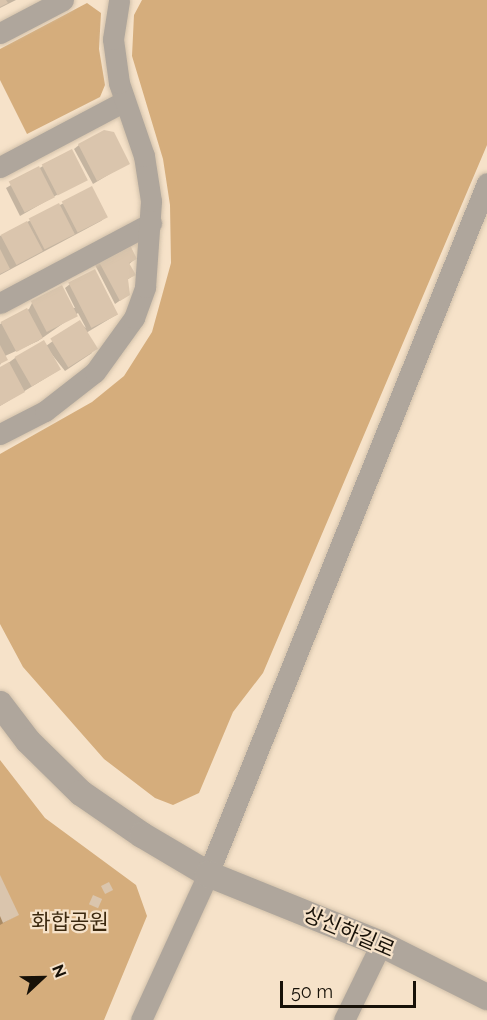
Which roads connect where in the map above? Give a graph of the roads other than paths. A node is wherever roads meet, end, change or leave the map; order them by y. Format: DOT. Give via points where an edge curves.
graph roads {
  1 [pos="63,0"];
  2 [pos="118,0"];
  3 [pos="0,33"];
  4 [pos="123,102"];
  5 [pos="0,167"];
  6 [pos="487,183"];
  7 [pos="150,223"];
  8 [pos="0,303"];
  9 [pos="0,434"];
  10 [pos="0,704"];
  11 [pos="208,874"];
  12 [pos="381,944"];
  13 [pos="487,997"];
  14 [pos="141,1020"];
  15 [pos="344,1020"];
  1 -- 3 [label="street"];
  2 -- 4 [label="street" via="113,39"];
  4 -- 5 [label="street"];
  4 -- 7 [label="street" via="144,156"];
  6 -- 11 [label="street"];
  7 -- 8 [label="street"];
  7 -- 9 [label="street" via="145,287 134,318 116,348 69,394"];
  10 -- 11 [label="street, 상신하길로" via="28,741 81,793"];
  11 -- 12 [label="street, 상신하길로"];
  11 -- 14 [label="street"];
  12 -- 13 [label="street, 상신하길로"];
  12 -- 15 [label="street"];
}
